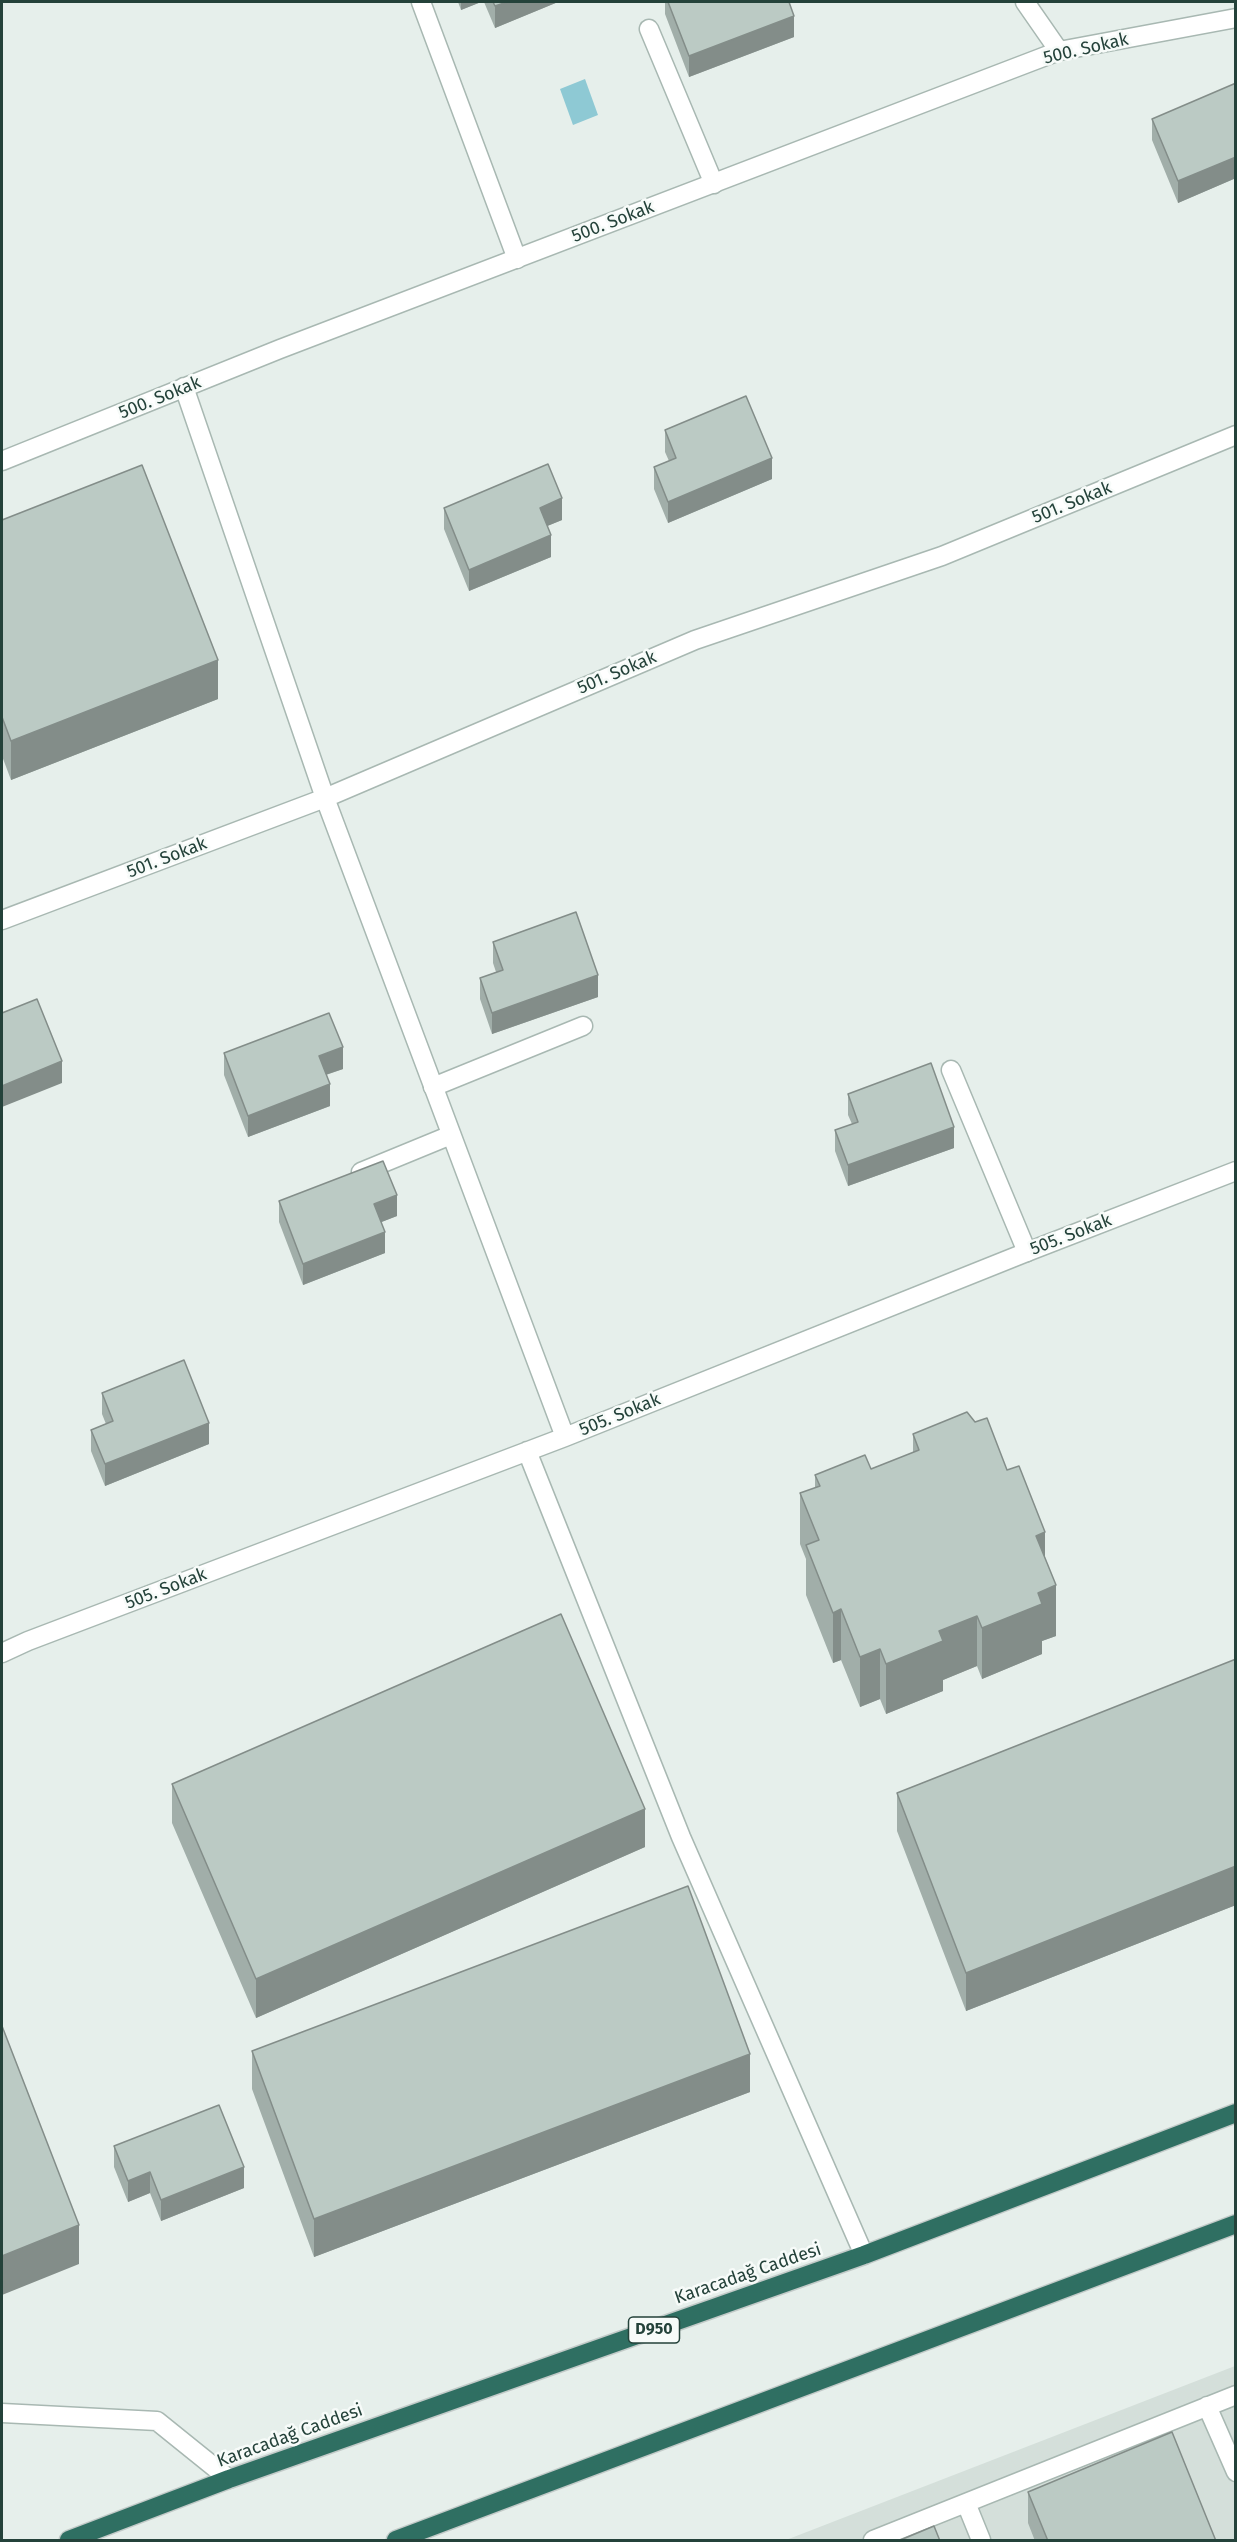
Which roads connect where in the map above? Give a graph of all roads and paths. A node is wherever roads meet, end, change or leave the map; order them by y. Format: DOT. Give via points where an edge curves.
graph roads {
  1 [pos="421,2"];
  2 [pos="1025,2"];
  3 [pos="1236,18"];
  4 [pos="649,29"];
  5 [pos="1059,51"];
  6 [pos="714,184"];
  7 [pos="517,259"];
  8 [pos="184,387"];
  9 [pos="1236,435"];
  10 [pos="2,461"];
  11 [pos="325,798"];
  12 [pos="2,920"];
  13 [pos="583,1026"];
  14 [pos="951,1070"];
  15 [pos="433,1087"];
  16 [pos="451,1135"];
  17 [pos="1236,1171"];
  18 [pos="341,1180"];
  19 [pos="1027,1252"];
  20 [pos="566,1437"];
  21 [pos="527,1451"];
  22 [pos="2,1653"];
  23 [pos="1236,2113"];
  24 [pos="1236,2224"];
  25 [pos="864,2256"];
  26 [pos="1236,2395"];
  27 [pos="1207,2406"];
  28 [pos="2,2413"];
  29 [pos="1236,2472"];
  30 [pos="229,2479"];
  31 [pos="966,2503"];
  32 [pos="69,2541"];
  33 [pos="396,2541"];
  34 [pos="873,2541"];
  35 [pos="981,2541"];
  1 -- 7 [label="street"];
  2 -- 5 [label="street"];
  3 -- 5 [label="street, 500. Sokak"];
  4 -- 6 [label="street"];
  5 -- 6 [label="street, 500. Sokak"];
  6 -- 7 [label="street, 500. Sokak"];
  7 -- 8 [label="street, 500. Sokak"];
  8 -- 10 [label="street, 500. Sokak"];
  8 -- 11 [label="street"];
  9 -- 11 [label="street, 501. Sokak" via="942,556 695,640"];
  11 -- 12 [label="street, 501. Sokak"];
  11 -- 15 [label="street"];
  13 -- 15 [label="street"];
  14 -- 19 [label="street"];
  15 -- 16 [label="street"];
  16 -- 18 [label="street"];
  16 -- 20 [label="street"];
  17 -- 19 [label="street, 505. Sokak"];
  19 -- 20 [label="street, 505. Sokak"];
  20 -- 21 [label="street, 505. Sokak"];
  21 -- 22 [label="street, 505. Sokak"];
  21 -- 25 [label="street" via="681,1837"];
  23 -- 25 [label="highway, Karacadağ Caddesi / D950"];
  24 -- 33 [label="highway"];
  25 -- 30 [label="highway, Karacadağ Caddesi / D950"];
  26 -- 27 [label="street"];
  27 -- 29 [label="street"];
  27 -- 31 [label="street"];
  28 -- 30 [label="street" via="158,2421"];
  30 -- 32 [label="highway, Karacadağ Caddesi / D950"];
  31 -- 34 [label="street"];
  31 -- 35 [label="street"];
}
